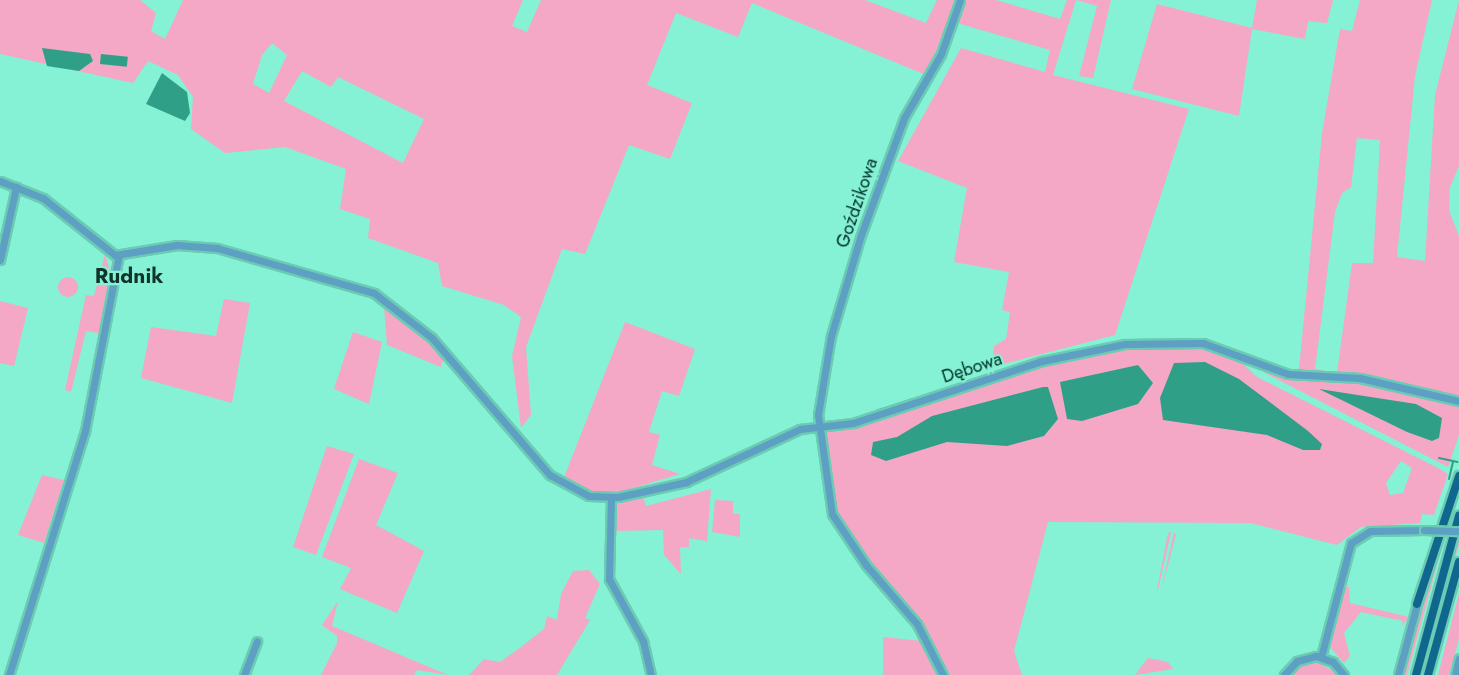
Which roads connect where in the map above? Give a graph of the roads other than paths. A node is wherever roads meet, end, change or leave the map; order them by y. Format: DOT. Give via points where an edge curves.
graph roads {
  1 [pos="960,0"];
  2 [pos="0,182"];
  3 [pos="16,187"];
  4 [pos="118,255"];
  5 [pos="0,260"];
  6 [pos="1459,402"];
  7 [pos="820,426"];
  8 [pos="1459,476"];
  9 [pos="611,497"];
  10 [pos="1459,516"];
  11 [pos="1459,531"];
  12 [pos="1459,562"];
  13 [pos="1417,604"];
  14 [pos="257,642"];
  15 [pos="1322,657"];
  16 [pos="1459,658"];
  17 [pos="1429,674"];
  18 [pos="9,675"];
  19 [pos="244,675"];
  20 [pos="651,675"];
  21 [pos="943,675"];
  22 [pos="1284,675"];
  23 [pos="1344,675"];
  24 [pos="1398,675"];
  25 [pos="1416,675"];
  26 [pos="1455,675"];
  1 -- 7 [label="street, Goździkowa" via="941,54 900,127 852,263 827,350"];
  2 -- 3 [label="street"];
  3 -- 4 [label="street" via="48,201"];
  3 -- 5 [label="street"];
  4 -- 9 [label="street, Dębowa" via="177,245 212,247 357,285 427,332 567,488"];
  4 -- 18 [label="street" via="108,334 85,431"];
  6 -- 7 [label="street, Dębowa" via="1360,378 1288,374 1215,345 1172,341 1057,357 853,423"];
  7 -- 9 [label="street, Dębowa" via="793,431 693,480"];
  7 -- 21 [label="street, Goździkowa" via="832,514 866,565 917,624"];
  8 -- 13 [label="main road"];
  9 -- 20 [label="street" via="609,579 643,641"];
  10 -- 25 [label="main road"];
  11 -- 15 [label="street, bridge" via="1370,531 1351,543"];
  12 -- 17 [label="main road"];
  13 -- 24 [label="street"];
  14 -- 19 [label="street"];
  15 -- 22 [label="street" via="1301,658"];
  15 -- 23 [label="street"];
  16 -- 26 [label="street"];
}
